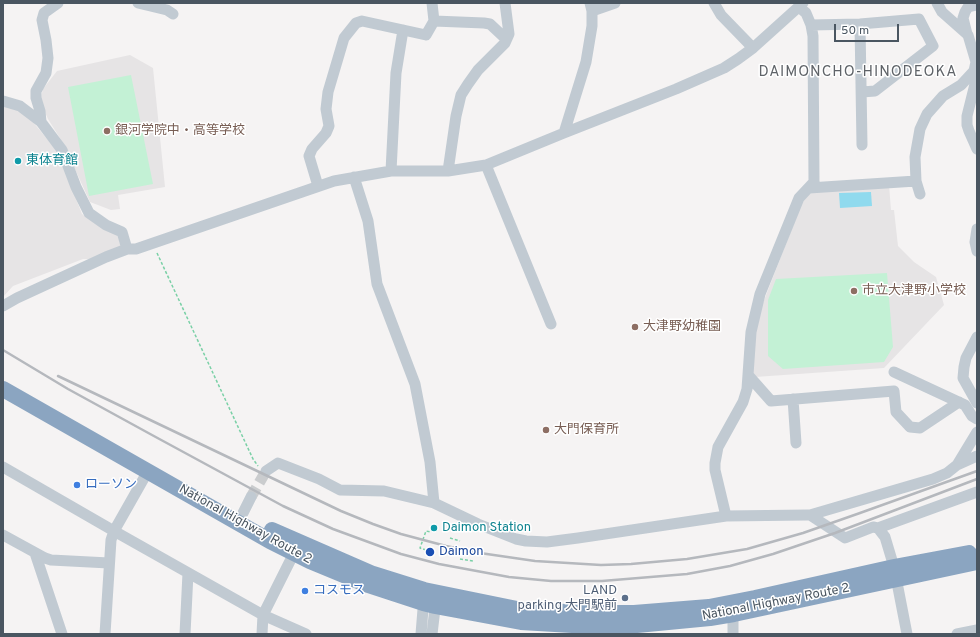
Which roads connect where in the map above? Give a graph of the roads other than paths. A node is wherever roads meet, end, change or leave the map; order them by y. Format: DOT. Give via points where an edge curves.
graph roads {
  1 [pos="58,3"];
  2 [pos="138,3"];
  3 [pos="432,3"];
  4 [pos="505,3"];
  5 [pos="615,3"];
  6 [pos="714,3"];
  7 [pos="937,3"];
  8 [pos="801,5"];
  9 [pos="977,5"];
  10 [pos="591,7"];
  11 [pos="173,14"];
  12 [pos="434,21"];
  13 [pos="860,24"];
  14 [pos="810,25"];
  15 [pos="403,30"];
  16 [pos="968,35"];
  17 [pos="506,39"];
  18 [pos="753,48"];
  19 [pos="974,71"];
  20 [pos="862,92"];
  21 [pos="3,101"];
  22 [pos="41,122"];
  23 [pos="564,133"];
  24 [pos="862,145"];
  25 [pos="977,149"];
  26 [pos="486,165"];
  27 [pos="448,171"];
  28 [pos="391,172"];
  29 [pos="354,177"];
  30 [pos="916,181"];
  31 [pos="318,186"];
  32 [pos="808,188"];
  33 [pos="920,194"];
  34 [pos="977,229"];
  35 [pos="127,249"];
  36 [pos="977,251"];
  37 [pos="3,306"];
  38 [pos="551,324"];
  39 [pos="977,337"];
  40 [pos="894,372"];
  41 [pos="748,375"];
  42 [pos="3,377"];
  43 [pos="3,389"];
  44 [pos="793,399"];
  45 [pos="959,402"];
  46 [pos="977,403"];
  47 [pos="977,419"];
  48 [pos="977,432"];
  49 [pos="796,443"];
  50 [pos="977,456"];
  51 [pos="957,465"];
  52 [pos="3,467"];
  53 [pos="148,471"];
  54 [pos="266,471"];
  55 [pos="977,492"];
  56 [pos="251,497"];
  57 [pos="434,503"];
  58 [pos="243,513"];
  59 [pos="810,515"];
  60 [pos="726,516"];
  61 [pos="878,528"];
  62 [pos="114,531"];
  63 [pos="3,535"];
  64 [pos="977,551"];
  65 [pos="35,553"];
  66 [pos="294,553"];
  67 [pos="977,562"];
  68 [pos="109,563"];
  69 [pos="188,573"];
  70 [pos="895,573"];
  71 [pos="430,598"];
  72 [pos="733,608"];
  73 [pos="264,615"];
  74 [pos="589,630"];
  75 [pos="977,630"];
  76 [pos="62,634"];
  77 [pos="106,634"];
  78 [pos="185,634"];
  79 [pos="262,634"];
  80 [pos="306,634"];
  81 [pos="421,634"];
  82 [pos="432,634"];
  83 [pos="733,634"];
  84 [pos="908,634"];
  85 [pos="957,634"];
  1 -- 22 [label="street" via="44,13 42,20 48,58 46,73 36,91"];
  2 -- 11 [label="street" via="167,10"];
  3 -- 12 [label="street"];
  4 -- 17 [label="street" via="509,34"];
  5 -- 10 [label="street"];
  6 -- 18 [label="street" via="721,16"];
  7 -- 16 [label="street" via="942,12"];
  8 -- 14 [label="street"];
  8 -- 18 [label="street"];
  9 -- 16 [label="street" via="968,7 963,18"];
  10 -- 23 [label="street" via="592,26 586,62"];
  12 -- 15 [label="street" via="426,35"];
  12 -- 17 [label="street" via="490,24"];
  13 -- 14 [label="street"];
  13 -- 20 [label="street"];
  13 -- 20 [label="street" via="919,19 933,46 875,91"];
  14 -- 32 [label="street" via="813,36 814,182"];
  15 -- 28 [label="street" via="396,73"];
  15 -- 31 [label="street" via="362,21 356,23 344,38 328,92 326,109 329,126 309,156"];
  16 -- 19 [label="street" via="976,62"];
  17 -- 27 [label="street" via="478,70 461,95"];
  18 -- 23 [label="street" via="724,68"];
  19 -- 25 [label="street" via="976,80 967,125"];
  19 -- 30 [label="street" via="961,85 943,96 927,114 920,129 915,157"];
  20 -- 24 [label="street"];
  21 -- 22 [label="street" via="20,106"];
  22 -- 35 [label="street" via="62,150 89,213 122,232"];
  23 -- 26 [label="street"];
  26 -- 27 [label="street"];
  26 -- 38 [label="street"];
  27 -- 28 [label="street"];
  28 -- 29 [label="street"];
  29 -- 31 [label="street"];
  29 -- 57 [label="street" via="368,221 377,284 415,384 430,462"];
  30 -- 32 [label="street"];
  30 -- 33 [label="street"];
  31 -- 35 [label="street" via="136,249"];
  32 -- 41 [label="street" via="799,198 760,294 751,332"];
  34 -- 36 [label="street"];
  35 -- 37 [label="street"];
  39 -- 46 [label="street" via="966,358 963,378"];
  40 -- 45 [label="street"];
  41 -- 44 [label="street" via="771,401"];
  41 -- 60 [label="street" via="743,402 718,447 716,457 716,470"];
  42 -- 58 [label="highway, National Highway Route 2"];
  43 -- 53 [label="highway, National Highway Route 2"];
  44 -- 45 [label="street" via="894,391 896,412 910,427 920,428"];
  44 -- 49 [label="street"];
  45 -- 47 [label="street"];
  48 -- 51 [label="street"];
  50 -- 51 [label="street"];
  51 -- 59 [label="street" via="933,479"];
  52 -- 62 [label="street"];
  53 -- 62 [label="street"];
  53 -- 66 [label="highway, National Highway Route 2"];
  54 -- 57 [label="street" via="278,463 340,490 384,491"];
  55 -- 61 [label="street"];
  56 -- 58 [label="street"];
  57 -- 60 [label="street" via="516,539 547,542"];
  58 -- 71 [label="highway, National Highway Route 2" via="280,534"];
  59 -- 60 [label="street"];
  59 -- 61 [label="street" via="845,538 873,527"];
  61 -- 70 [label="street" via="885,537"];
  62 -- 68 [label="street"];
  62 -- 69 [label="street"];
  63 -- 65 [label="street"];
  64 -- 70 [label="highway, National Highway Route 2"];
  65 -- 68 [label="street" via="51,560"];
  65 -- 76 [label="street"];
  66 -- 71 [label="highway, National Highway Route 2" via="368,585"];
  66 -- 73 [label="street"];
  67 -- 70 [label="highway, National Highway Route 2"];
  68 -- 77 [label="street"];
  69 -- 73 [label="street"];
  69 -- 78 [label="street"];
  70 -- 72 [label="highway, National Highway Route 2"];
  70 -- 84 [label="street"];
  71 -- 72 [label="highway, National Highway Route 2" via="522,610 589,613"];
  71 -- 74 [label="highway, National Highway Route 2" via="521,622"];
  71 -- 81 [label="street"];
  71 -- 82 [label="street"];
  72 -- 74 [label="highway, National Highway Route 2" via="637,625"];
  72 -- 83 [label="street"];
  73 -- 79 [label="street"];
  73 -- 80 [label="street"];
  75 -- 85 [label="street"];
}
